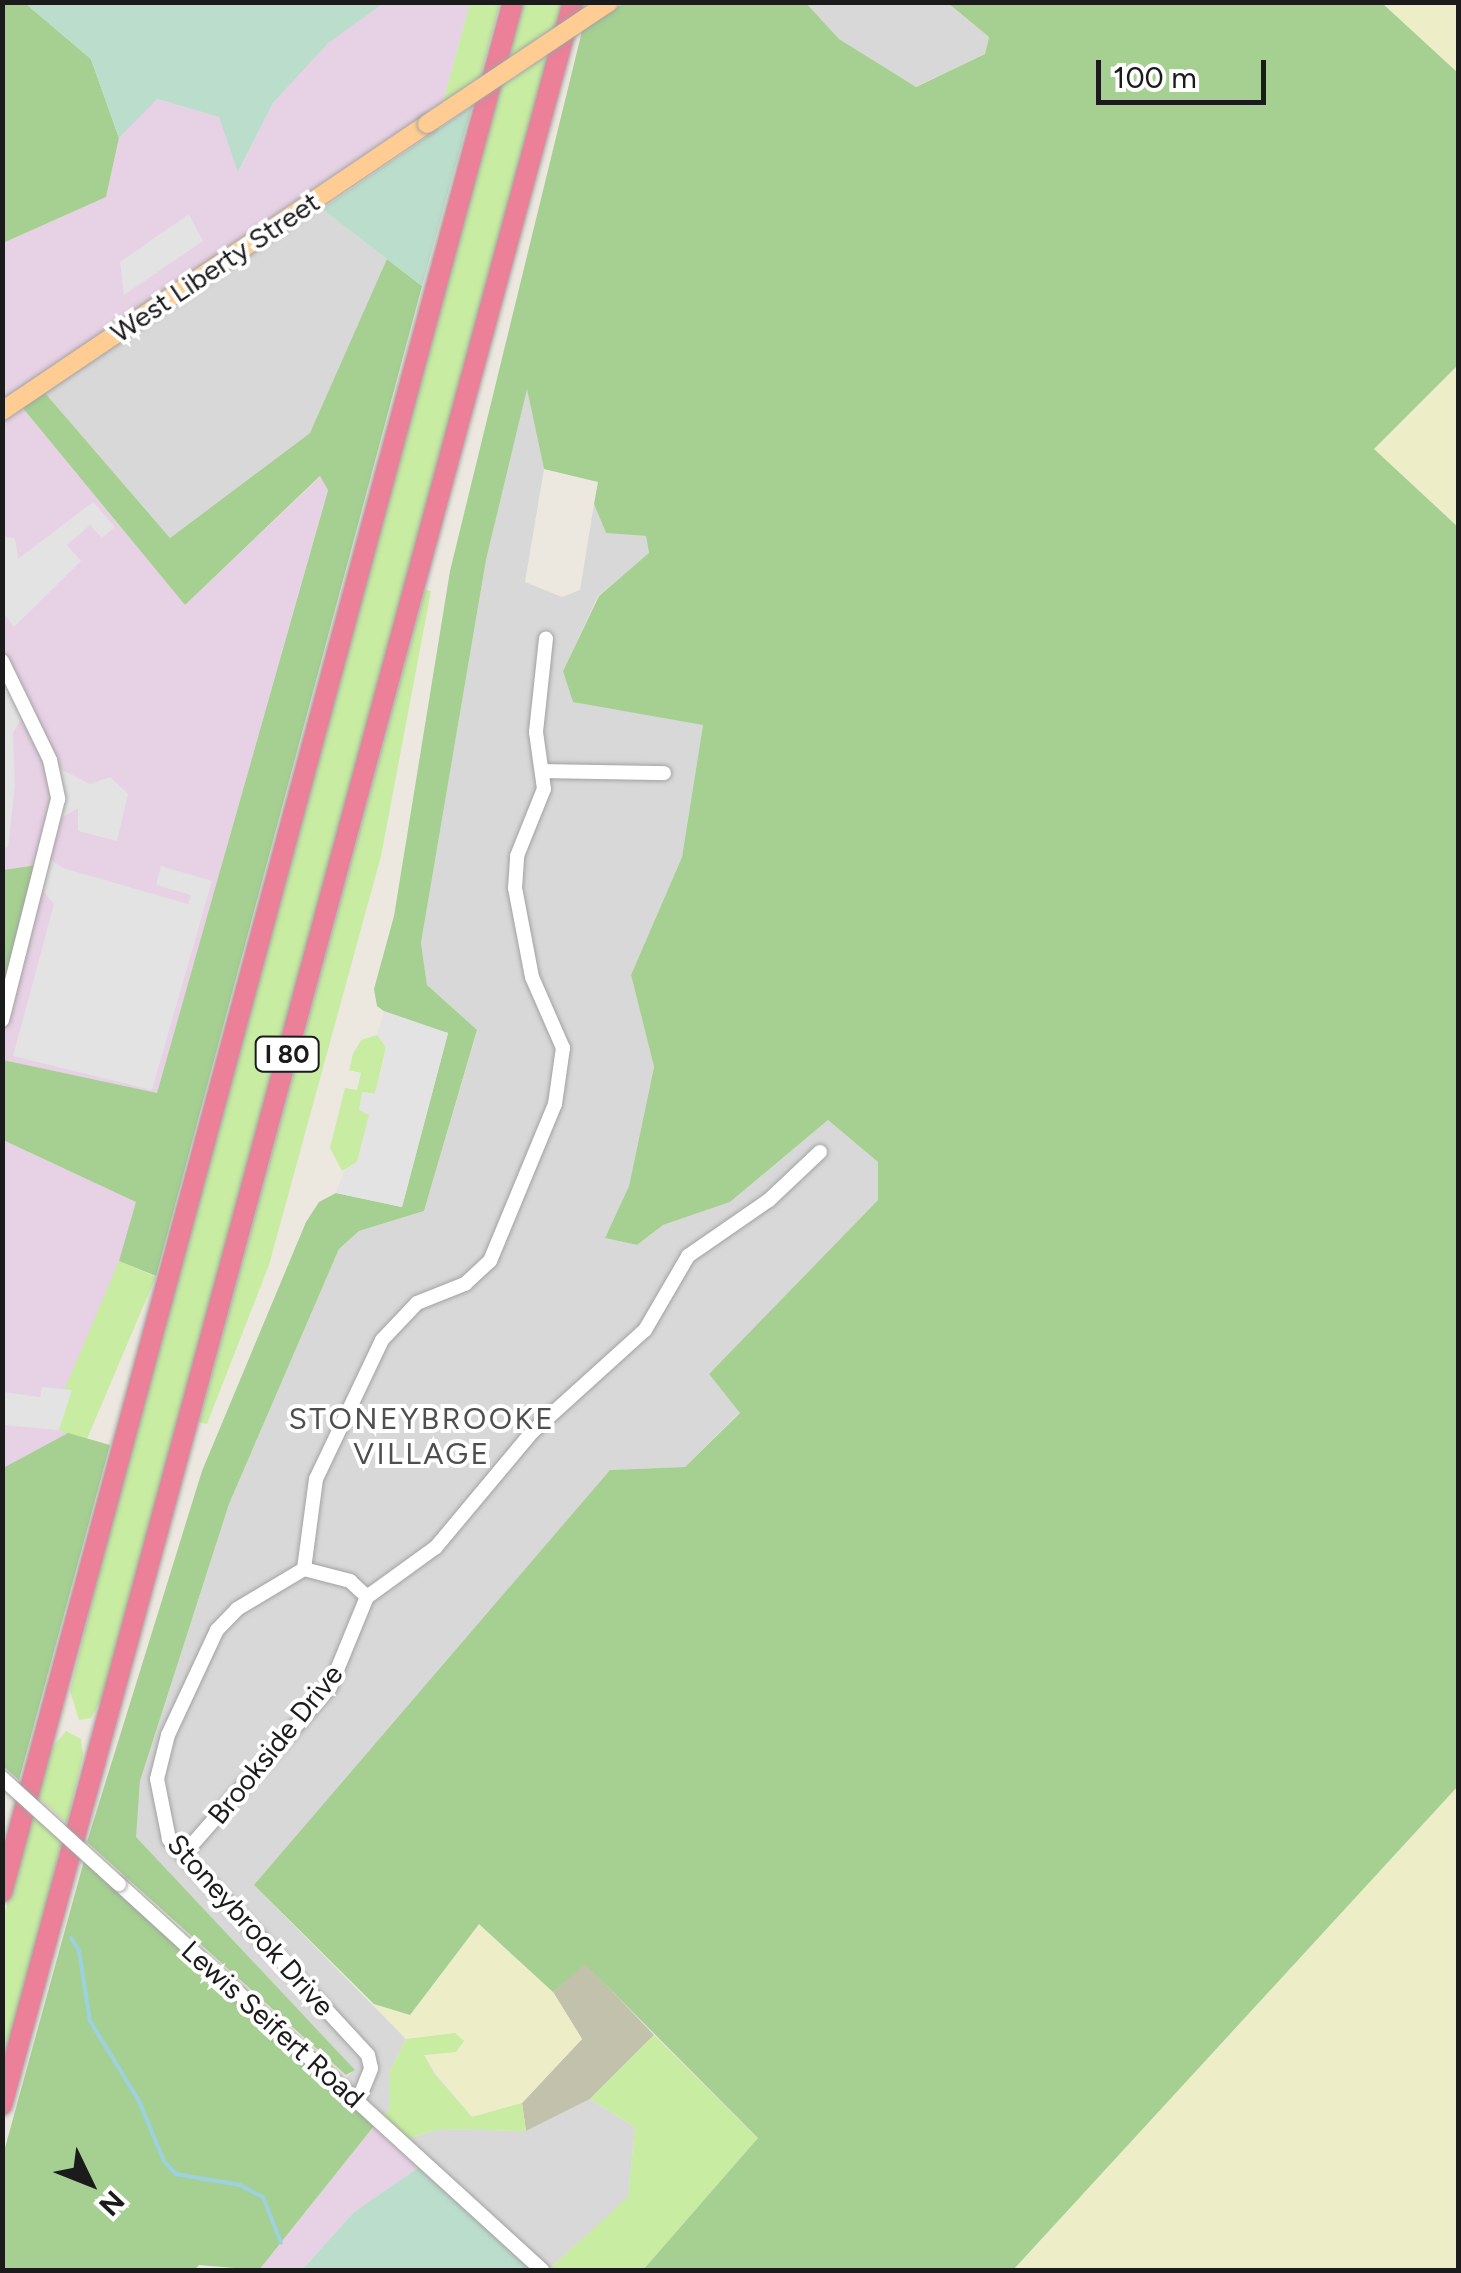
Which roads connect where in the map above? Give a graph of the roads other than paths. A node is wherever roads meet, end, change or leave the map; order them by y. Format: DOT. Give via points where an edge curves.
graph roads {
  1 [pos="513,2"];
  2 [pos="574,2"];
  3 [pos="609,2"];
  4 [pos="2,411"];
  5 [pos="546,639"];
  6 [pos="2,661"];
  7 [pos="546,772"];
  8 [pos="664,772"];
  9 [pos="2,1020"];
  10 [pos="820,1152"];
  11 [pos="304,1569"];
  12 [pos="367,1597"];
  13 [pos="2,1778"];
  14 [pos="183,1855"];
  15 [pos="2,1892"];
  16 [pos="358,2101"];
  17 [pos="2,2105"];
  18 [pos="542,2270"];
  1 -- 15 [label="highway, I 80"];
  2 -- 17 [label="highway, I 80"];
  3 -- 4 [label="main road, West Liberty Street, bridge"];
  5 -- 7 [label="street" via="536,732"];
  6 -- 9 [label="street" via="50,760 58,792"];
  7 -- 8 [label="street"];
  7 -- 11 [label="street" via="514,888 532,977 562,1048 555,1104 490,1260 464,1284 401,1316 382,1340 316,1480"];
  10 -- 12 [label="street" via="769,1200 688,1256 653,1320 532,1432 436,1547"];
  11 -- 12 [label="street" via="350,1582"];
  11 -- 14 [label="street, Stoneybrook Drive" via="230,1614 189,1686 157,1779 161,1822"];
  12 -- 14 [label="street, Brookside Drive" via="330,1687"];
  13 -- 16 [label="street, Lewis Seifert Road, bridge"];
  14 -- 16 [label="street, Stoneybrook Drive" via="368,2055 371,2068"];
  16 -- 18 [label="street, Lewis Seifert Road"];
}
